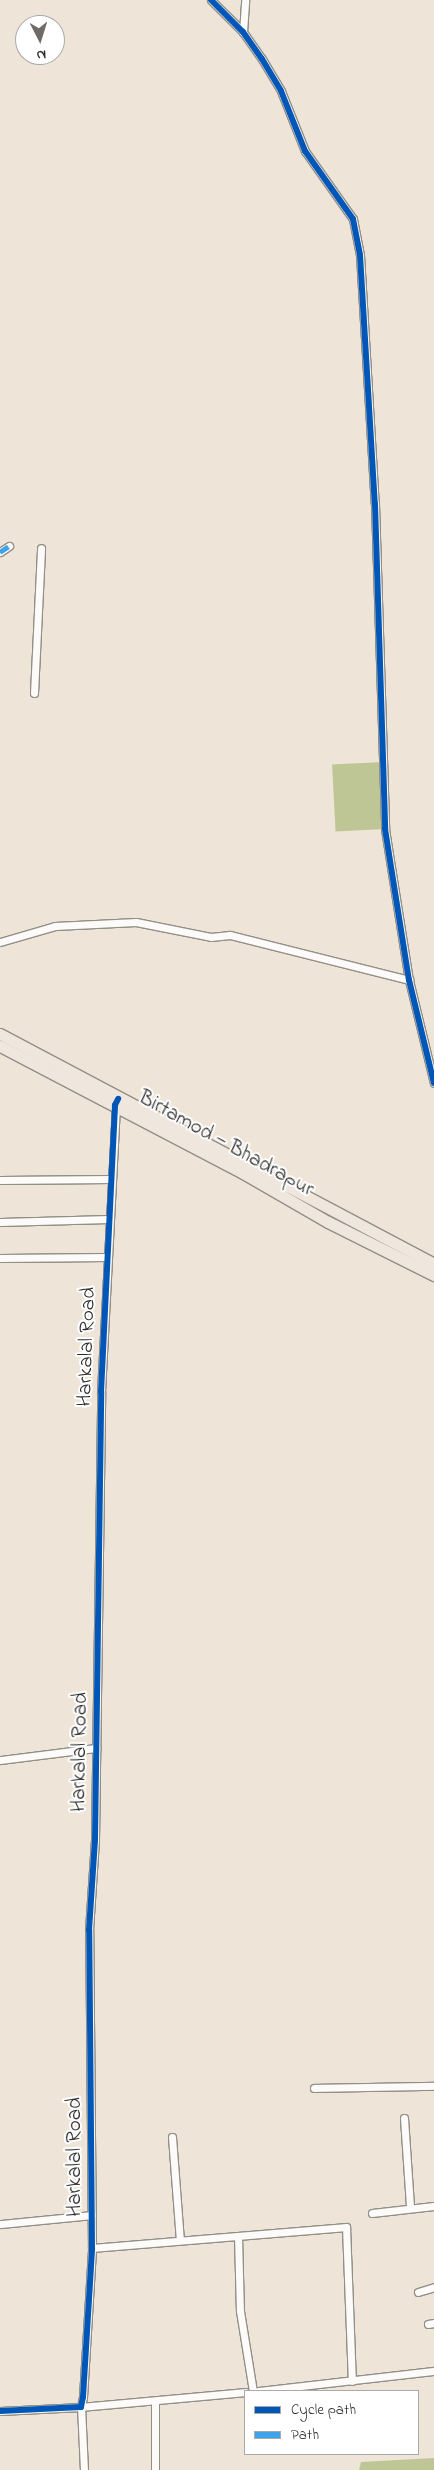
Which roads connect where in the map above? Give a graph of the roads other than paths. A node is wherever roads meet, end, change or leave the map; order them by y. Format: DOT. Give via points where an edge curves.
graph roads {
  1 [pos="211,0"];
  2 [pos="245,0"];
  3 [pos="243,32"];
  4 [pos="9,546"];
  5 [pos="41,548"];
  6 [pos="0,552"];
  7 [pos="34,693"];
  8 [pos="0,942"];
  9 [pos="410,980"];
  10 [pos="0,1034"];
  11 [pos="0,1046"];
  12 [pos="434,1080"];
  13 [pos="116,1102"];
  14 [pos="246,1169"];
  15 [pos="111,1179"];
  16 [pos="0,1180"];
  17 [pos="109,1219"];
  18 [pos="0,1222"];
  19 [pos="107,1257"];
  20 [pos="0,1258"];
  21 [pos="434,1264"];
  22 [pos="434,1275"];
  23 [pos="96,1748"];
  24 [pos="0,1760"];
  25 [pos="434,2086"];
  26 [pos="314,2088"];
  27 [pos="404,2118"];
  28 [pos="172,2137"];
  29 [pos="434,2206"];
  30 [pos="410,2207"];
  31 [pos="372,2213"];
  32 [pos="92,2215"];
  33 [pos="0,2224"];
  34 [pos="238,2236"];
  35 [pos="180,2240"];
  36 [pos="92,2248"];
  37 [pos="434,2287"];
  38 [pos="418,2292"];
  39 [pos="434,2372"];
  40 [pos="352,2381"];
  41 [pos="253,2390"];
  42 [pos="267,2390"];
  43 [pos="244,2392"];
  44 [pos="155,2401"];
  45 [pos="80,2407"];
  46 [pos="0,2411"];
  47 [pos="84,2470"];
  48 [pos="155,2470"];
  1 -- 3 [label="street"];
  2 -- 3 [label="street"];
  3 -- 9 [label="street" via="280,91 305,151 353,219 360,255 375,504 385,829"];
  4 -- 6 [label="street"];
  5 -- 7 [label="street"];
  8 -- 9 [label="street" via="55,926 136,922 211,937 230,935"];
  9 -- 12 [label="street"];
  10 -- 13 [label="main road, Birtamod — Bhadrapur"];
  11 -- 13 [label="main road, Birtamod — Bhadrapur"];
  13 -- 14 [label="main road, Birtamod — Bhadrapur"];
  13 -- 15 [label="street, Harkalal Road"];
  14 -- 21 [label="main road, Birtamod — Bhadrapur"];
  14 -- 22 [label="main road, Birtamod — Bhadrapur" via="328,1222"];
  15 -- 16 [label="street"];
  15 -- 17 [label="street, Harkalal Road"];
  17 -- 18 [label="street"];
  17 -- 19 [label="street, Harkalal Road"];
  19 -- 20 [label="street"];
  19 -- 23 [label="street, Harkalal Road"];
  23 -- 24 [label="street"];
  23 -- 32 [label="street, Harkalal Road" via="95,1840 89,1930"];
  25 -- 26 [label="street"];
  27 -- 30 [label="street"];
  28 -- 35 [label="street"];
  29 -- 30 [label="street"];
  30 -- 31 [label="street"];
  32 -- 33 [label="street"];
  32 -- 36 [label="street, Harkalal Road"];
  34 -- 35 [label="street"];
  34 -- 40 [label="street" via="346,2227"];
  34 -- 41 [label="street" via="240,2311"];
  35 -- 36 [label="street"];
  36 -- 45 [label="street, Harkalal Road"];
  37 -- 38 [label="street"];
  39 -- 40 [label="street"];
  40 -- 42 [label="street"];
  43 -- 44 [label="street"];
  44 -- 45 [label="street"];
  44 -- 48 [label="street"];
  45 -- 46 [label="street"];
  45 -- 47 [label="street, Harkalal Road"];
}
